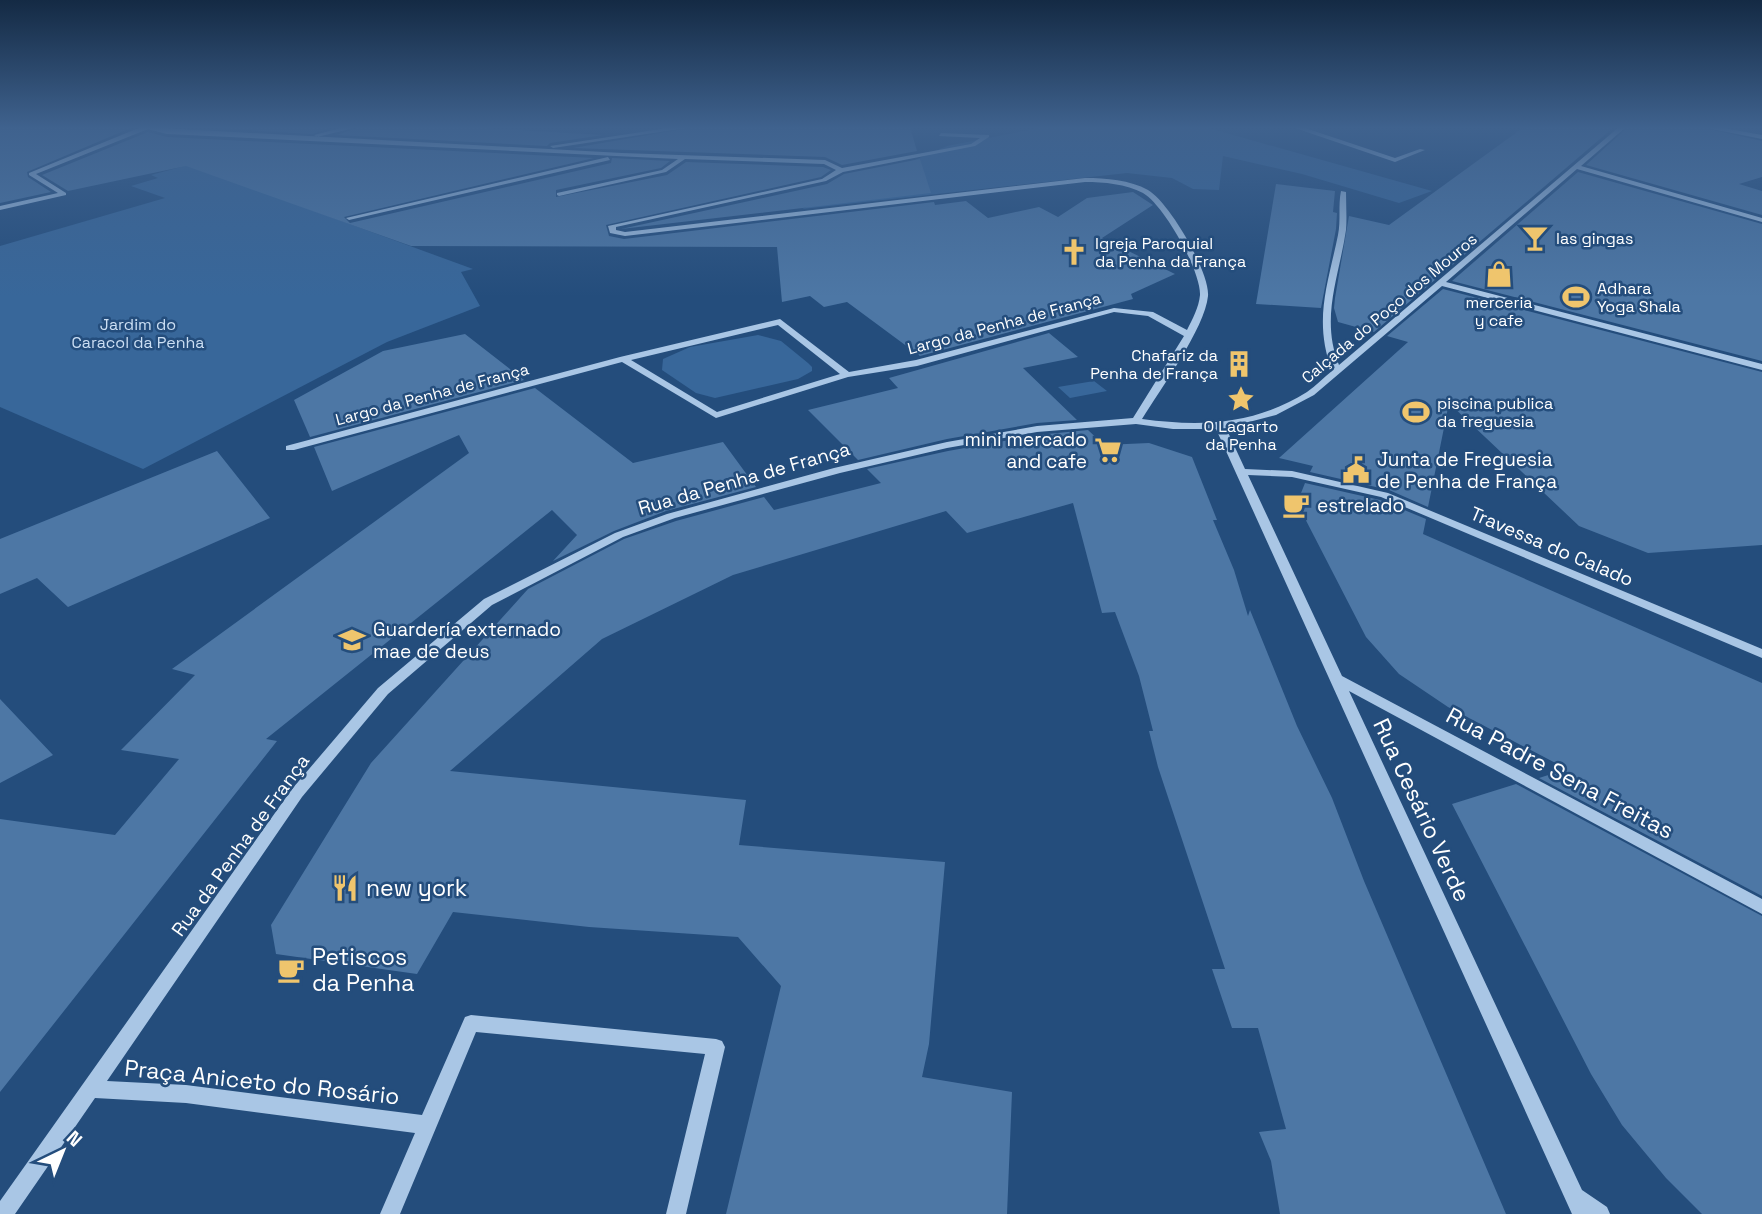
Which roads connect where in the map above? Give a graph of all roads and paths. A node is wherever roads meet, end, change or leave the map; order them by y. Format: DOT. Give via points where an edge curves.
graph roads {
  1 [pos="47,184"];
  2 [pos="498,184"];
  3 [pos="606,184"];
  4 [pos="806,184"];
  5 [pos="1054,184"];
  6 [pos="1117,184"];
  7 [pos="1557,184"];
  8 [pos="1635,184"];
  9 [pos="1343,192"];
  10 [pos="559,194"];
  11 [pos="0,208"];
  12 [pos="349,218"];
  13 [pos="1762,220"];
  14 [pos="1441,283"];
  15 [pos="1189,335"];
  16 [pos="623,359"];
  17 [pos="1762,367"];
  18 [pos="1337,372"];
  19 [pos="847,376"];
  20 [pos="1136,421"];
  21 [pos="1220,426"];
  22 [pos="290,448"];
  23 [pos="1241,472"];
  24 [pos="1762,654"];
  25 [pos="1336,679"];
  26 [pos="1762,907"];
  27 [pos="90,1089"];
  28 [pos="428,1125"];
  29 [pos="1579,1205"];
  30 [pos="3,1214"];
  31 [pos="390,1214"];
  32 [pos="676,1214"];
  33 [pos="1600,1214"];
  1 -- 11 [label="street" via="64,194"];
  2 -- 12 [label="street"];
  3 -- 10 [label="street"];
  4 -- 5 [label="street" via="615,223 610,229 625,234"];
  6 -- 15 [label="street" via="1148,193 1163,206 1200,272 1204,295"];
  7 -- 14 [label="street, Calçada do Poço dos Mouros"];
  8 -- 13 [label="street"];
  9 -- 18 [label="street" via="1341,234 1328,281 1326,332"];
  14 -- 17 [label="street"];
  14 -- 18 [label="street, Calçada do Poço dos Mouros"];
  15 -- 19 [label="street, Largo da Penha de França" via="1150,314 1114,310 917,363"];
  15 -- 20 [label="street"];
  16 -- 19 [label="street, Largo da Penha de França" via="716,415"];
  16 -- 19 [label="street, Largo da Penha de França" via="780,322"];
  16 -- 22 [label="street, Largo da Penha de França"];
  18 -- 21 [label="street, Calçada do Poço dos Mouros" via="1294,404"];
  20 -- 21 [label="street, Rua da Penha de França"];
  20 -- 27 [label="street, Rua da Penha de França" via="1037,429 947,445 671,516 619,535 488,602 383,691 297,793"];
  21 -- 23 [label="street, Rua Cesário Verde"];
  23 -- 24 [label="street, Travessa do Calado" via="1292,474 1384,495"];
  23 -- 25 [label="street, Rua Cesário Verde"];
  25 -- 26 [label="street, Rua Padre Sena Freitas"];
  25 -- 29 [label="street, Rua Cesário Verde"];
  27 -- 28 [label="street, Praça Aniceto do Rosário" via="186,1094"];
  27 -- 30 [label="street, Rua da Penha de França"];
  28 -- 31 [label="street"];
  28 -- 32 [label="street" via="471,1023 716,1047"];
  29 -- 33 [label="street"];
}
